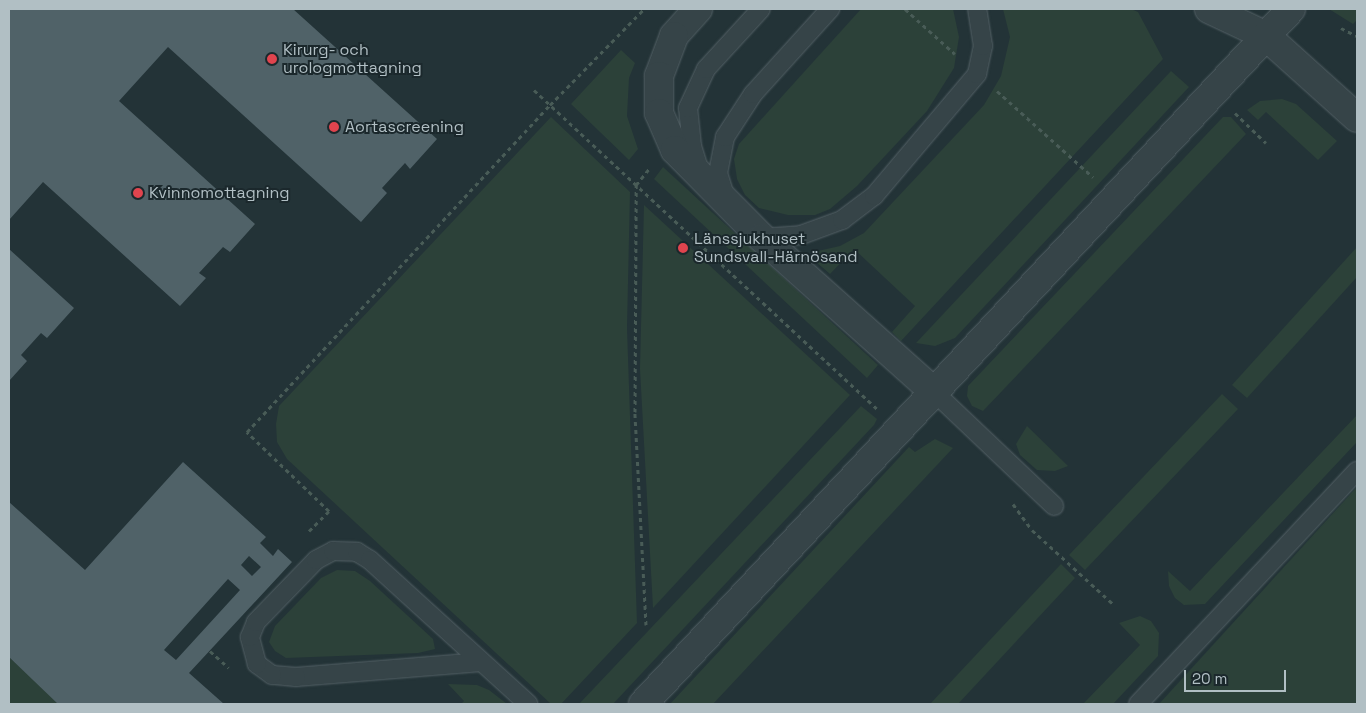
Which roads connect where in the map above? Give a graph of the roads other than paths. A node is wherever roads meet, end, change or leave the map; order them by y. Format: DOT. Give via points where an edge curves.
graph roads {
  1 [pos="698,9"];
  2 [pos="761,9"];
  3 [pos="830,9"];
  4 [pos="978,9"];
  5 [pos="1209,9"];
  6 [pos="1291,9"];
  7 [pos="1266,36"];
  8 [pos="1357,118"];
  9 [pos="701,178"];
  10 [pos="727,204"];
  11 [pos="762,238"];
  12 [pos="932,391"];
  13 [pos="1357,471"];
  14 [pos="1054,506"];
  15 [pos="480,662"];
  16 [pos="528,704"];
  17 [pos="643,704"];
  18 [pos="1138,704"];
  1 -- 9 [label="street" via="674,36 659,76 659,113 675,150"];
  2 -- 9 [label="lane" via="706,69 688,108 692,146"];
  3 -- 10 [label="lane" via="754,94 725,137 718,174"];
  4 -- 11 [label="lane" via="983,46 977,74 874,196 842,220 809,232"];
  5 -- 7 [label="street"];
  6 -- 7 [label="street"];
  7 -- 8 [label="street"];
  7 -- 12 [label="street"];
  9 -- 10 [label="street"];
  10 -- 11 [label="street"];
  11 -- 12 [label="street"];
  12 -- 14 [label="lane"];
  12 -- 17 [label="street"];
  13 -- 18 [label="lane"];
  15 -- 15 [label="lane" via="296,677 272,675 257,664 250,636 256,622 316,560 333,551 356,552 370,560"];
  15 -- 16 [label="lane"];
}
